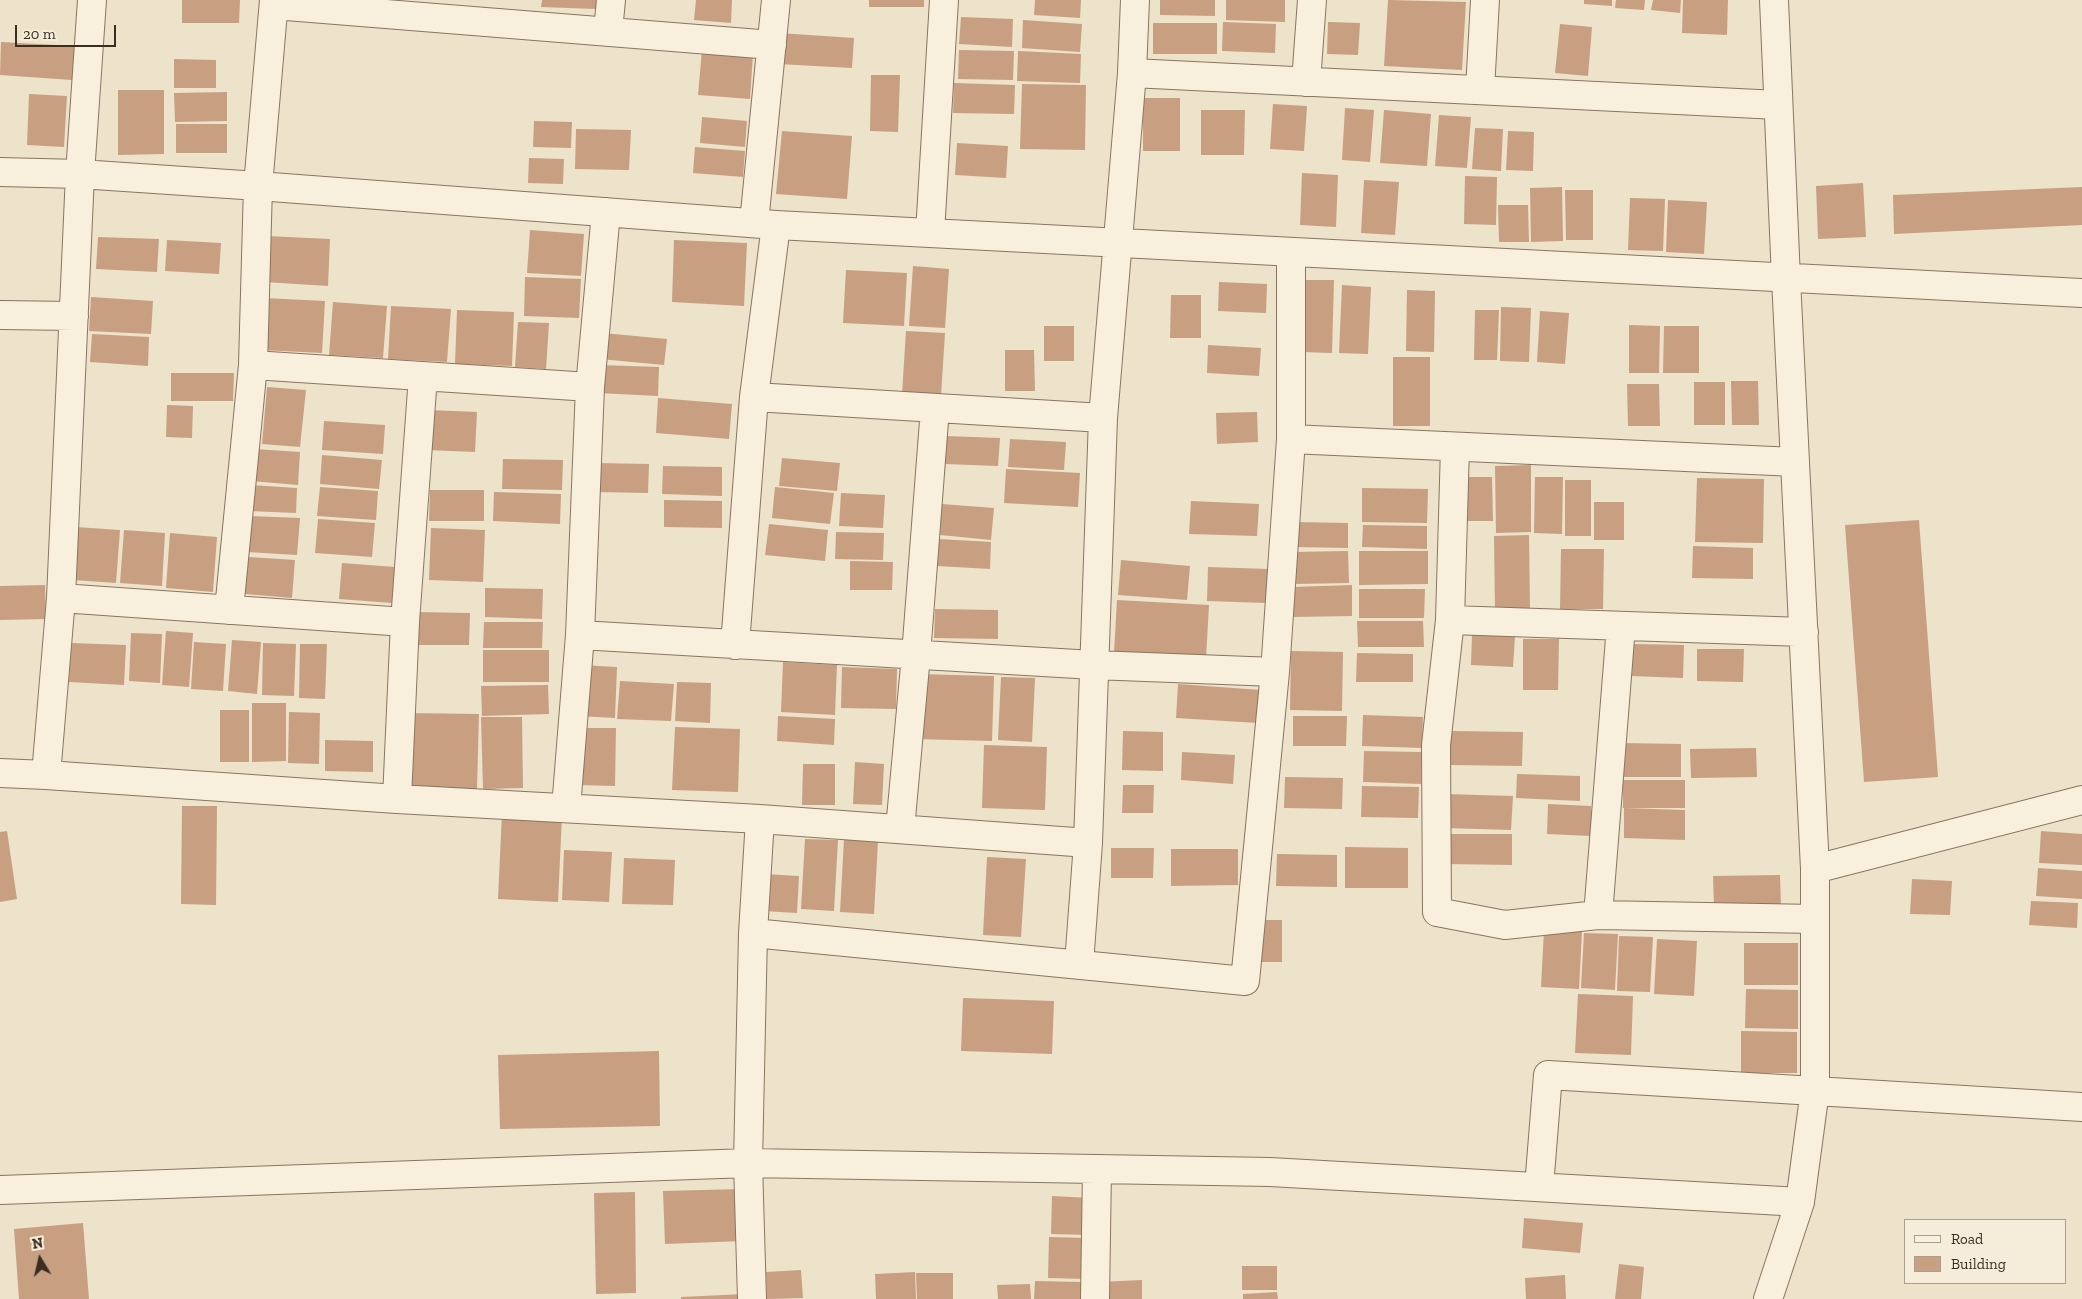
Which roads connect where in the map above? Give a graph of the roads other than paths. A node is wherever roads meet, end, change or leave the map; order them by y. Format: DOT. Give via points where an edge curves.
graph roads {
  1 [pos="92,0"];
  2 [pos="611,0"];
  3 [pos="776,0"];
  4 [pos="944,0"];
  5 [pos="1135,0"];
  6 [pos="1312,0"];
  7 [pos="1485,0"];
  8 [pos="1774,0"];
  9 [pos="274,2"];
  10 [pos="608,31"];
  11 [pos="772,44"];
  12 [pos="1132,73"];
  13 [pos="1306,82"];
  14 [pos="1480,90"];
  15 [pos="1778,105"];
  16 [pos="0,172"];
  17 [pos="80,174"];
  18 [pos="258,186"];
  19 [pos="606,212"];
  20 [pos="765,224"];
  21 [pos="930,233"];
  22 [pos="1118,243"];
  23 [pos="1291,252"];
  24 [pos="1786,279"];
  25 [pos="2082,293"];
  26 [pos="0,315"];
  27 [pos="74,316"];
  28 [pos="253,365"];
  29 [pos="423,376"];
  30 [pos="590,386"];
  31 [pos="754,397"];
  32 [pos="935,408"];
  33 [pos="1103,418"];
  34 [pos="1291,439"];
  35 [pos="1455,447"];
  36 [pos="1795,462"];
  37 [pos="61,598"];
  38 [pos="229,610"];
  39 [pos="1450,620"];
  40 [pos="405,622"];
  41 [pos="1621,626"];
  42 [pos="1804,632"];
  43 [pos="580,635"];
  44 [pos="735,644"];
  45 [pos="916,655"];
  46 [pos="1094,665"];
  47 [pos="1275,672"];
  48 [pos="0,773"];
  49 [pos="46,775"];
  50 [pos="397,799"];
  51 [pos="2082,800"];
  52 [pos="566,808"];
  53 [pos="760,819"];
  54 [pos="900,829"];
  55 [pos="1088,843"];
  56 [pos="1815,869"];
  57 [pos="1598,915"];
  58 [pos="1815,919"];
  59 [pos="753,933"];
  60 [pos="1078,964"];
  61 [pos="1815,1090"];
  62 [pos="2082,1107"];
  63 [pos="748,1163"];
  64 [pos="1097,1169"];
  65 [pos="1539,1187"];
  66 [pos="0,1190"];
  67 [pos="1800,1202"];
  68 [pos="752,1299"];
  69 [pos="1096,1299"];
  70 [pos="1768,1299"];
  1 -- 17 [label="street"];
  2 -- 10 [label="street"];
  3 -- 11 [label="street"];
  4 -- 21 [label="street"];
  5 -- 12 [label="street"];
  6 -- 13 [label="street"];
  7 -- 14 [label="street"];
  8 -- 15 [label="street"];
  9 -- 10 [label="street"];
  9 -- 18 [label="street"];
  10 -- 11 [label="street"];
  11 -- 20 [label="street"];
  12 -- 13 [label="street"];
  12 -- 22 [label="street"];
  13 -- 14 [label="street"];
  14 -- 15 [label="street"];
  15 -- 24 [label="street"];
  16 -- 17 [label="street"];
  17 -- 18 [label="street"];
  17 -- 27 [label="street"];
  18 -- 19 [label="street"];
  18 -- 28 [label="street"];
  19 -- 20 [label="street"];
  19 -- 30 [label="street"];
  20 -- 21 [label="street"];
  20 -- 31 [label="street"];
  21 -- 22 [label="street"];
  22 -- 23 [label="street"];
  22 -- 33 [label="street"];
  23 -- 24 [label="street"];
  23 -- 34 [label="street"];
  24 -- 25 [label="street"];
  24 -- 36 [label="street"];
  26 -- 27 [label="street"];
  27 -- 37 [label="street"];
  28 -- 29 [label="street"];
  28 -- 38 [label="street"];
  29 -- 30 [label="street"];
  29 -- 40 [label="street"];
  30 -- 43 [label="street"];
  31 -- 32 [label="street"];
  31 -- 44 [label="street"];
  32 -- 33 [label="street"];
  32 -- 45 [label="street"];
  33 -- 46 [label="street"];
  34 -- 35 [label="street"];
  34 -- 47 [label="street"];
  35 -- 36 [label="street"];
  35 -- 39 [label="street"];
  36 -- 42 [label="street"];
  37 -- 38 [label="street"];
  37 -- 49 [label="street"];
  38 -- 40 [label="street"];
  39 -- 41 [label="street"];
  39 -- 57 [label="street" via="1436,746 1436,912 1505,925"];
  40 -- 50 [label="street"];
  41 -- 42 [label="street"];
  41 -- 57 [label="street"];
  42 -- 56 [label="street"];
  43 -- 44 [label="street"];
  43 -- 52 [label="street"];
  44 -- 45 [label="street"];
  45 -- 46 [label="street"];
  45 -- 54 [label="street"];
  46 -- 47 [label="street"];
  46 -- 55 [label="street"];
  47 -- 60 [label="street" via="1246,981"];
  48 -- 49 [label="street"];
  49 -- 50 [label="street"];
  50 -- 52 [label="street"];
  51 -- 56 [label="street"];
  52 -- 53 [label="street"];
  53 -- 54 [label="street"];
  53 -- 59 [label="street"];
  54 -- 55 [label="street"];
  55 -- 60 [label="street"];
  56 -- 58 [label="street"];
  57 -- 58 [label="street"];
  58 -- 61 [label="street"];
  59 -- 60 [label="street"];
  59 -- 63 [label="street"];
  61 -- 62 [label="street"];
  61 -- 65 [label="street" via="1548,1075"];
  61 -- 67 [label="street"];
  63 -- 64 [label="street"];
  63 -- 66 [label="street"];
  63 -- 68 [label="street"];
  64 -- 65 [label="street" via="1270,1172"];
  64 -- 69 [label="street"];
  65 -- 67 [label="street"];
  67 -- 70 [label="street"];
}
